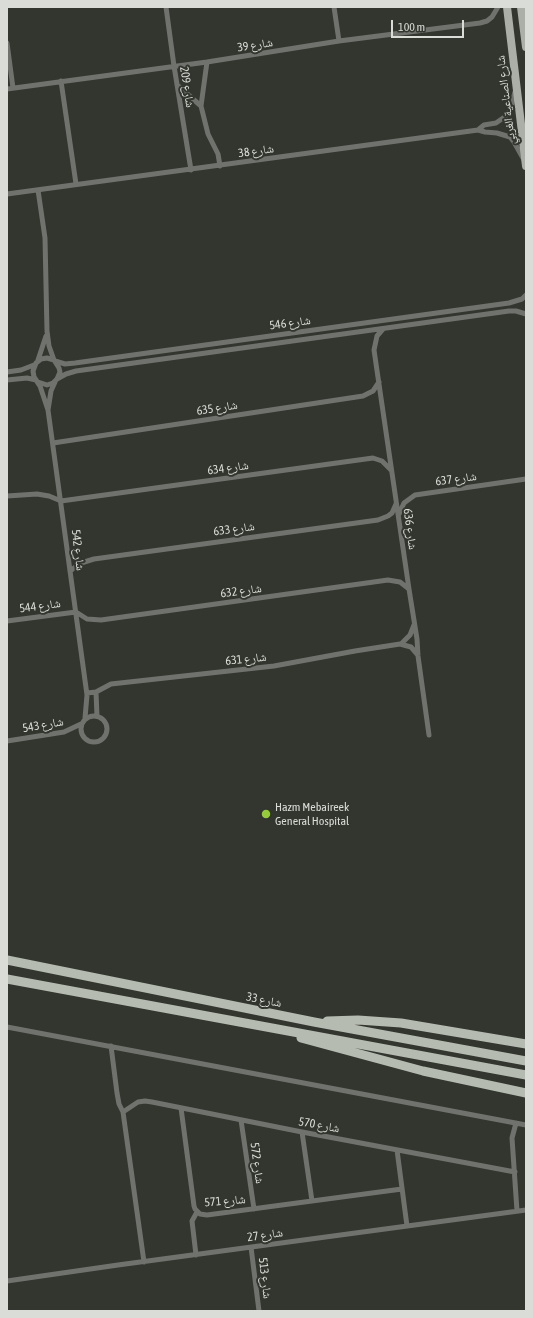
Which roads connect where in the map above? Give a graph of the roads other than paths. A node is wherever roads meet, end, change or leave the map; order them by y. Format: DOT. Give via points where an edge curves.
graph roads {
  1 [pos="166,7"];
  2 [pos="334,7"];
  3 [pos="498,7"];
  4 [pos="507,7"];
  5 [pos="521,7"];
  6 [pos="339,41"];
  7 [pos="7,43"];
  8 [pos="526,48"];
  9 [pos="206,62"];
  10 [pos="174,66"];
  11 [pos="61,81"];
  12 [pos="517,84"];
  13 [pos="177,85"];
  14 [pos="13,88"];
  15 [pos="7,89"];
  16 [pos="201,106"];
  17 [pos="478,130"];
  18 [pos="526,163"];
  19 [pos="220,166"];
  20 [pos="526,166"];
  21 [pos="191,170"];
  22 [pos="76,184"];
  23 [pos="38,190"];
  24 [pos="7,194"];
  25 [pos="526,295"];
  26 [pos="526,314"];
  27 [pos="383,328"];
  28 [pos="47,331"];
  29 [pos="38,360"];
  30 [pos="55,361"];
  31 [pos="34,366"];
  32 [pos="7,372"];
  33 [pos="7,380"];
  34 [pos="56,380"];
  35 [pos="37,381"];
  36 [pos="379,382"];
  37 [pos="48,410"];
  38 [pos="53,443"];
  39 [pos="392,472"];
  40 [pos="526,479"];
  41 [pos="7,496"];
  42 [pos="61,501"];
  43 [pos="397,503"];
  44 [pos="398,515"];
  45 [pos="70,571"];
  46 [pos="409,589"];
  47 [pos="76,612"];
  48 [pos="7,621"];
  49 [pos="414,622"];
  50 [pos="400,644"];
  51 [pos="418,656"];
  52 [pos="96,692"];
  53 [pos="87,693"];
  54 [pos="97,716"];
  55 [pos="85,718"];
  56 [pos="81,724"];
  57 [pos="429,735"];
  58 [pos="7,741"];
  59 [pos="7,960"];
  60 [pos="7,979"];
  61 [pos="314,1022"];
  62 [pos="7,1027"];
  63 [pos="279,1030"];
  64 [pos="526,1044"];
  65 [pos="111,1046"];
  66 [pos="522,1060"];
  67 [pos="526,1074"];
  68 [pos="526,1094"];
  69 [pos="181,1108"];
  70 [pos="123,1112"];
  71 [pos="241,1120"];
  72 [pos="516,1123"];
  73 [pos="526,1125"];
  74 [pos="302,1132"];
  75 [pos="397,1150"];
  76 [pos="515,1172"];
  77 [pos="402,1189"];
  78 [pos="312,1201"];
  79 [pos="254,1209"];
  80 [pos="517,1210"];
  81 [pos="526,1210"];
  82 [pos="197,1212"];
  83 [pos="407,1226"];
  84 [pos="251,1247"];
  85 [pos="196,1255"];
  86 [pos="144,1262"];
  87 [pos="7,1281"];
  88 [pos="259,1311"];
  1 -- 10 [label="street, شارع 209"];
  2 -- 6 [label="street"];
  3 -- 6 [label="street, شارع 39" via="492,17 480,23"];
  4 -- 12 [label="main road, شارع الصناعية الغربي"];
  5 -- 8 [label="main road"];
  6 -- 9 [label="street, شارع 39"];
  7 -- 14 [label="street"];
  9 -- 10 [label="street, شارع 39"];
  9 -- 16 [label="street"];
  10 -- 11 [label="street, شارع 39"];
  10 -- 13 [label="street, شارع 209"];
  11 -- 14 [label="street, شارع 39"];
  11 -- 22 [label="street"];
  12 -- 17 [label="street, شارع 38" via="512,106 506,116"];
  12 -- 18 [label="main road, شارع الصناعية الغربي"];
  13 -- 16 [label="street"];
  13 -- 21 [label="street, شارع 209"];
  14 -- 15 [label="street, شارع 39"];
  16 -- 19 [label="street"];
  17 -- 18 [label="street, شارع 38" via="510,137"];
  17 -- 19 [label="street, شارع 38"];
  18 -- 20 [label="main road, شارع الصناعية الغربي"];
  19 -- 21 [label="street, شارع 38"];
  21 -- 22 [label="street, شارع 38"];
  22 -- 23 [label="street, شارع 38"];
  23 -- 24 [label="street, شارع 38"];
  23 -- 28 [label="street" via="45,238"];
  25 -- 30 [label="street, شارع 546" via="516,301 447,311 75,363"];
  26 -- 27 [label="street, شارع 546" via="509,311"];
  27 -- 34 [label="street, شارع 546" via="76,371"];
  27 -- 36 [label="street, شارع 636" via="374,345"];
  28 -- 29 [label="street"];
  28 -- 30 [label="street"];
  29 -- 30 [label="street" via="47,358"];
  29 -- 31 [label="street"];
  30 -- 34 [label="street" via="59,368"];
  31 -- 32 [label="street"];
  31 -- 35 [label="street" via="33,374"];
  33 -- 35 [label="street" via="26,378"];
  34 -- 35 [label="street" via="47,385"];
  34 -- 37 [label="street, شارع 542"];
  35 -- 37 [label="street, شارع 542"];
  36 -- 38 [label="street, شارع 635" via="373,391 363,396"];
  36 -- 39 [label="street, شارع 636"];
  37 -- 38 [label="street, شارع 542"];
  38 -- 42 [label="street, شارع 542"];
  39 -- 42 [label="street, شارع 634" via="382,461 368,459"];
  39 -- 43 [label="street, شارع 636"];
  40 -- 44 [label="street, شارع 637" via="415,495 404,503"];
  41 -- 42 [label="street" via="37,494"];
  42 -- 45 [label="street, شارع 542"];
  43 -- 44 [label="street, شارع 636"];
  43 -- 45 [label="street, شارع 633" via="388,516 378,520 94,559 81,563"];
  44 -- 46 [label="street, شارع 636"];
  45 -- 47 [label="street, شارع 542"];
  46 -- 47 [label="street, شارع 632" via="400,582 388,580 101,620 87,619"];
  46 -- 49 [label="street, شارع 636"];
  47 -- 48 [label="street, شارع 544"];
  47 -- 53 [label="street, شارع 542"];
  49 -- 50 [label="street" via="410,636"];
  49 -- 51 [label="street, شارع 636"];
  50 -- 51 [label="street" via="411,647"];
  50 -- 52 [label="street, شارع 631" via="274,666 110,684"];
  51 -- 57 [label="street, شارع 636"];
  52 -- 53 [label="street"];
  52 -- 54 [label="street"];
  53 -- 55 [label="street, شارع 542"];
  54 -- 55 [label="street"];
  54 -- 56 [label="street" via="105,721 108,729 106,736 100,741 92,742 85,739 81,732"];
  55 -- 56 [label="street"];
  56 -- 58 [label="street, شارع 543" via="64,732"];
  59 -- 61 [label="highway, شارع 33"];
  60 -- 63 [label="highway"];
  61 -- 64 [label="highway" via="358,1020 401,1023"];
  61 -- 66 [label="highway, شارع 33"];
  62 -- 65 [label="street"];
  63 -- 67 [label="highway"];
  63 -- 68 [label="highway" via="412,1068"];
  65 -- 70 [label="street" via="117,1093"];
  65 -- 72 [label="street"];
  69 -- 70 [label="street, شارع 570" via="145,1101 138,1102"];
  69 -- 71 [label="street, شارع 570"];
  69 -- 82 [label="street, شارع 571" via="194,1206"];
  70 -- 86 [label="street"];
  71 -- 74 [label="street, شارع 570"];
  71 -- 79 [label="street, شارع 572"];
  72 -- 73 [label="street"];
  72 -- 76 [label="street" via="512,1138"];
  74 -- 75 [label="street, شارع 570"];
  74 -- 78 [label="street"];
  75 -- 76 [label="street, شارع 570"];
  75 -- 77 [label="street"];
  76 -- 80 [label="street"];
  77 -- 78 [label="street, شارع 571"];
  77 -- 83 [label="street"];
  78 -- 79 [label="street, شارع 571"];
  79 -- 82 [label="street, شارع 571" via="207,1215"];
  80 -- 81 [label="street, شارع 27"];
  80 -- 83 [label="street, شارع 27"];
  82 -- 85 [label="street" via="192,1220"];
  83 -- 84 [label="street, شارع 27"];
  84 -- 85 [label="street, شارع 27"];
  84 -- 88 [label="street, شارع 513"];
  85 -- 86 [label="street, شارع 27"];
  86 -- 87 [label="street, شارع 27"];
}
